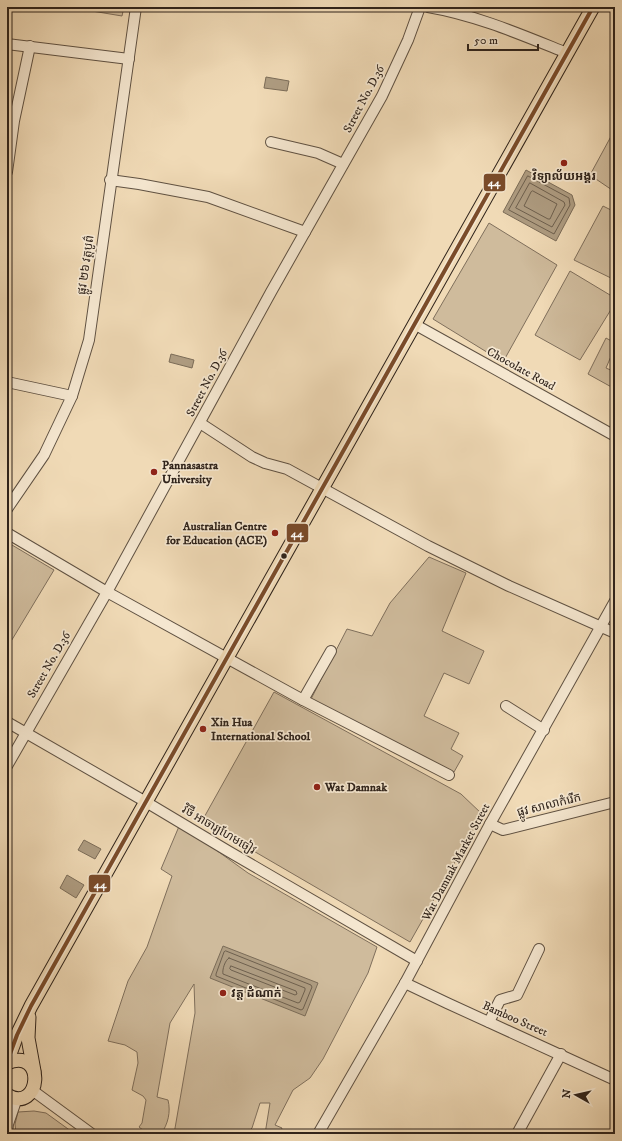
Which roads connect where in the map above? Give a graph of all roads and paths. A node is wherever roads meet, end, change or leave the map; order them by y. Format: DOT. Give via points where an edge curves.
graph roads {
  1 [pos="136,7"];
  2 [pos="420,7"];
  3 [pos="428,7"];
  4 [pos="593,7"];
  5 [pos="7,44"];
  6 [pos="30,46"];
  7 [pos="567,53"];
  8 [pos="128,59"];
  9 [pos="271,142"];
  10 [pos="343,164"];
  11 [pos="7,172"];
  12 [pos="110,180"];
  13 [pos="305,232"];
  14 [pos="414,324"];
  15 [pos="7,382"];
  16 [pos="72,396"];
  17 [pos="200,423"];
  18 [pos="615,436"];
  19 [pos="323,487"];
  20 [pos="7,509"];
  21 [pos="7,532"];
  22 [pos="107,592"];
  23 [pos="615,601"];
  24 [pos="600,627"];
  25 [pos="615,633"];
  26 [pos="331,651"];
  27 [pos="226,657"];
  28 [pos="303,700"];
  29 [pos="506,706"];
  30 [pos="7,722"];
  31 [pos="544,730"];
  32 [pos="25,733"];
  33 [pos="7,766"];
  34 [pos="449,775"];
  35 [pos="146,802"];
  36 [pos="615,802"];
  37 [pos="490,824"];
  38 [pos="539,949"];
  39 [pos="417,961"];
  40 [pos="405,983"];
  41 [pos="31,1006"];
  42 [pos="489,1022"];
  43 [pos="12,1037"];
  44 [pos="562,1054"];
  45 [pos="7,1063"];
  46 [pos="35,1072"];
  47 [pos="615,1080"];
  48 [pos="32,1090"];
  49 [pos="10,1097"];
  50 [pos="7,1134"];
  51 [pos="92,1134"];
  52 [pos="318,1134"];
  53 [pos="517,1134"];
  1 -- 8 [label="street, ផ្លូវ ២៦ វត្តបូព៌"];
  2 -- 10 [label="street, Street No. D.36" via="392,77"];
  3 -- 7 [label="street" via="470,17"];
  4 -- 7 [label="main road"];
  5 -- 6 [label="street"];
  6 -- 8 [label="street"];
  6 -- 11 [label="street" via="14,121"];
  7 -- 14 [label="main road"];
  8 -- 12 [label="street, ផ្លូវ ២៦ វត្តបូព៌"];
  9 -- 10 [label="street" via="318,152"];
  10 -- 13 [label="street, Street No. D.36"];
  12 -- 13 [label="street" via="208,197"];
  12 -- 16 [label="street, ផ្លូវ ២៦ វត្តបូព៌" via="89,340"];
  13 -- 17 [label="street, Street No. D.36"];
  14 -- 18 [label="street, Chocolate Road"];
  14 -- 19 [label="main road"];
  15 -- 16 [label="street"];
  16 -- 20 [label="street, ផ្លូវ ២៦ វត្តបូព៌" via="44,455"];
  17 -- 19 [label="street" via="252,457 287,469"];
  17 -- 22 [label="street, Street No. D.36"];
  19 -- 24 [label="street" via="428,546"];
  19 -- 27 [label="main road"];
  21 -- 22 [label="street"];
  22 -- 27 [label="street"];
  22 -- 32 [label="street, Street No. D.36"];
  23 -- 24 [label="street, Wat Damnak Market Street"];
  24 -- 25 [label="street"];
  24 -- 31 [label="street, Wat Damnak Market Street"];
  26 -- 28 [label="street"];
  27 -- 28 [label="street"];
  27 -- 35 [label="main road"];
  28 -- 34 [label="street"];
  29 -- 31 [label="street"];
  30 -- 32 [label="street, វិថី អាចារ្យហែមចៀវ"];
  31 -- 37 [label="street, Wat Damnak Market Street"];
  32 -- 33 [label="street, Street No. D.36"];
  32 -- 35 [label="street, វិថី អាចារ្យហែមចៀវ"];
  35 -- 39 [label="street, វិថី អាចារ្យហែមចៀវ"];
  35 -- 41 [label="main road"];
  36 -- 37 [label="street, ផ្លូវ សាលាកំរើក" via="503,830"];
  37 -- 39 [label="street, Wat Damnak Market Street"];
  38 -- 42 [label="street" via="517,995 500,1000"];
  39 -- 40 [label="street, Wat Damnak Market Street"];
  40 -- 42 [label="street, Bamboo Street"];
  40 -- 52 [label="street, Wat Damnak Market Street"];
  41 -- 43 [label="main road"];
  41 -- 46 [label="main road" via="28,1038"];
  42 -- 44 [label="street, Bamboo Street"];
  43 -- 45 [label="main road"];
  44 -- 47 [label="street, Bamboo Street"];
  44 -- 53 [label="street"];
  45 -- 46 [label="main road" via="20,1060 31,1066"];
  46 -- 48 [label="main road"];
  48 -- 49 [label="main road" via="26,1096"];
  48 -- 51 [label="street"];
  49 -- 50 [label="street"];
}
